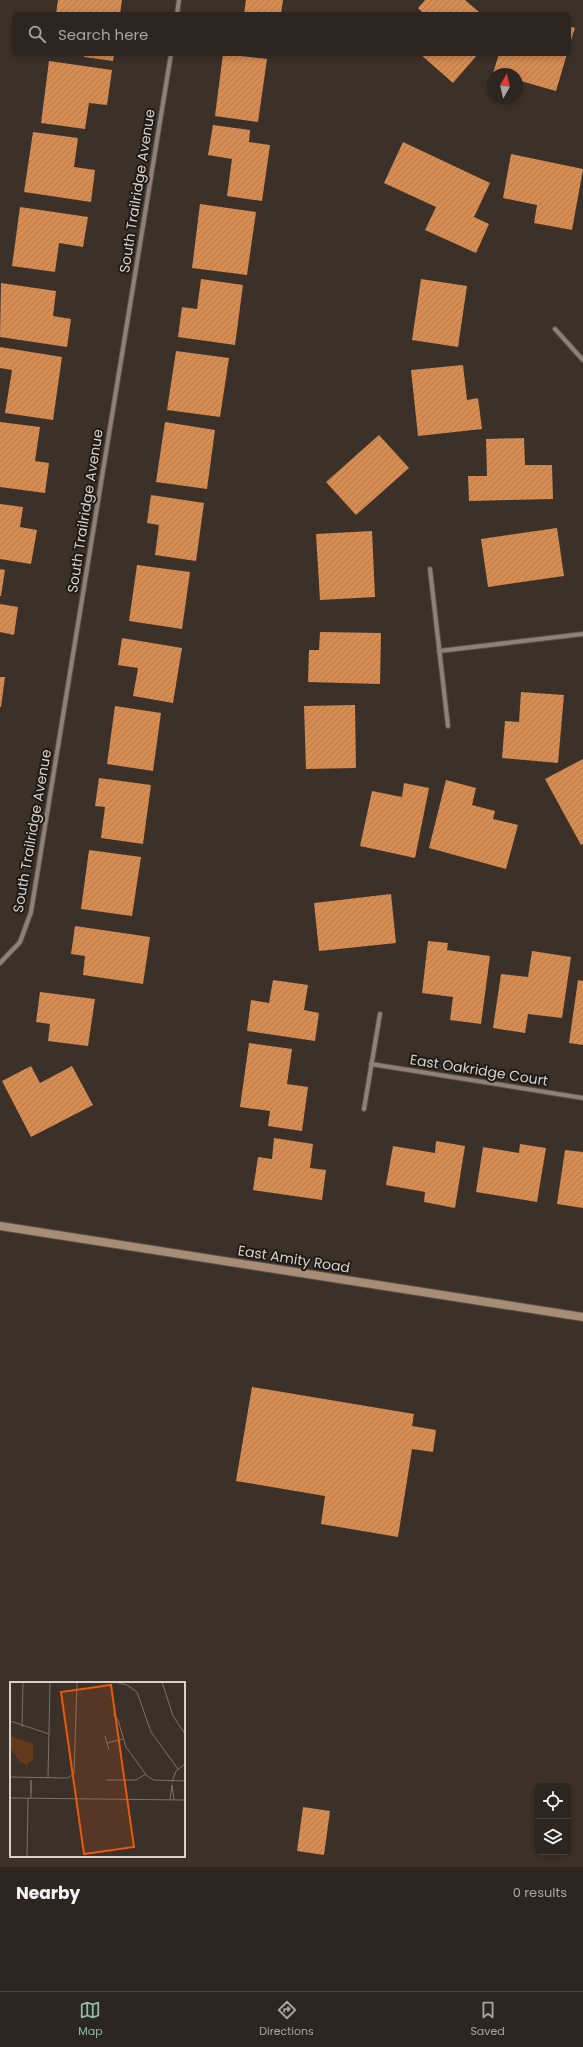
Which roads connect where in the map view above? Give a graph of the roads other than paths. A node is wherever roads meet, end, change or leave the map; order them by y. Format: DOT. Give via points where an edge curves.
graph roads {
  1 [pos="179,0"];
  2 [pos="177,12"];
  3 [pos="171,56"];
  4 [pos="555,329"];
  5 [pos="583,360"];
  6 [pos="430,569"];
  7 [pos="583,634"];
  8 [pos="439,651"];
  9 [pos="448,726"];
  10 [pos="0,963"];
  11 [pos="380,1014"];
  12 [pos="372,1064"];
  13 [pos="583,1098"];
  14 [pos="364,1109"];
  15 [pos="0,1226"];
  16 [pos="583,1317"];
  1 -- 2 [label="street"];
  3 -- 10 [label="street, South Trailridge Avenue" via="31,912 20,942"];
  4 -- 5 [label="street"];
  6 -- 8 [label="street"];
  7 -- 8 [label="street"];
  8 -- 9 [label="street"];
  11 -- 12 [label="street"];
  12 -- 13 [label="street, East Oakridge Court"];
  12 -- 14 [label="street"];
  15 -- 16 [label="street, East Amity Road"];
}
